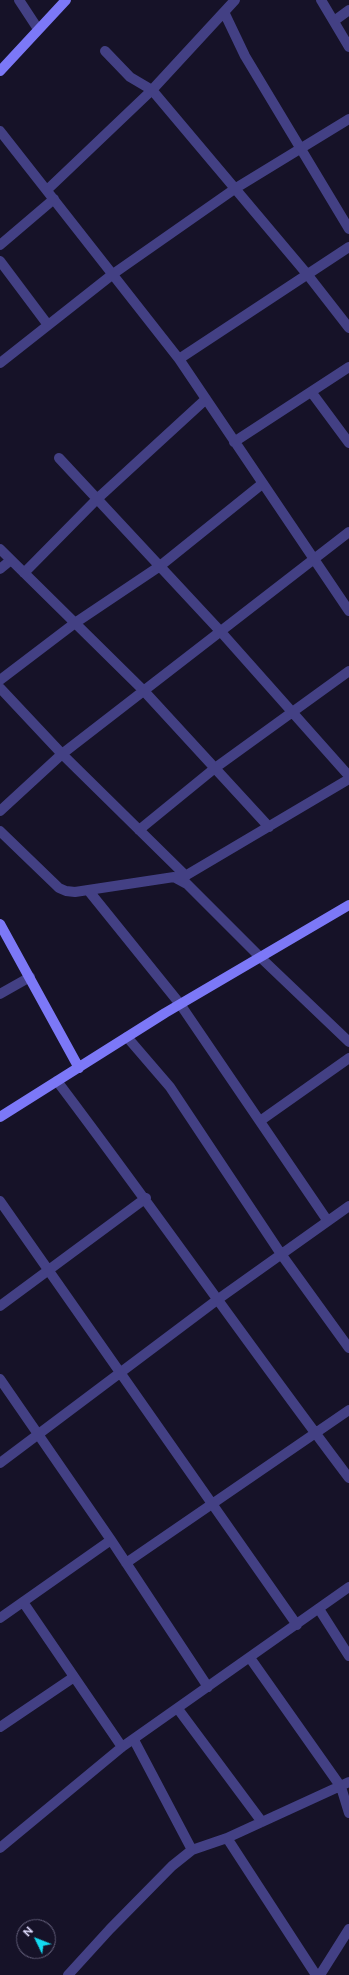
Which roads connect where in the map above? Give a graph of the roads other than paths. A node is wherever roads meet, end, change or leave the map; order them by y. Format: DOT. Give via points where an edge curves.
graph roads {
  1 [pos="19,0"];
  2 [pos="66,0"];
  3 [pos="235,0"];
  4 [pos="321,0"];
  5 [pos="349,10"];
  6 [pos="224,12"];
  7 [pos="334,22"];
  8 [pos="38,29"];
  9 [pos="349,47"];
  10 [pos="105,51"];
  11 [pos="0,71"];
  12 [pos="152,90"];
  13 [pos="349,118"];
  14 [pos="0,132"];
  15 [pos="301,150"];
  16 [pos="236,188"];
  17 [pos="47,190"];
  18 [pos="54,199"];
  19 [pos="349,229"];
  20 [pos="0,245"];
  21 [pos="349,247"];
  22 [pos="0,261"];
  23 [pos="113,274"];
  24 [pos="307,274"];
  25 [pos="48,326"];
  26 [pos="349,328"];
  27 [pos="179,359"];
  28 [pos="0,363"];
  29 [pos="349,367"];
  30 [pos="312,393"];
  31 [pos="206,399"];
  32 [pos="234,442"];
  33 [pos="349,443"];
  34 [pos="58,458"];
  35 [pos="262,484"];
  36 [pos="97,500"];
  37 [pos="349,532"];
  38 [pos="0,549"];
  39 [pos="11,560"];
  40 [pos="314,560"];
  41 [pos="160,566"];
  42 [pos="0,569"];
  43 [pos="24,573"];
  44 [pos="349,610"];
  45 [pos="75,623"];
  46 [pos="221,632"];
  47 [pos="349,671"];
  48 [pos="0,680"];
  49 [pos="0,688"];
  50 [pos="144,691"];
  51 [pos="293,711"];
  52 [pos="62,754"];
  53 [pos="214,768"];
  54 [pos="349,776"];
  55 [pos="349,779"];
  56 [pos="0,811"];
  57 [pos="269,827"];
  58 [pos="139,830"];
  59 [pos="0,831"];
  60 [pos="183,877"];
  61 [pos="88,890"];
  62 [pos="349,905"];
  63 [pos="1,928"];
  64 [pos="260,957"];
  65 [pos="30,977"];
  66 [pos="0,994"];
  67 [pos="180,1004"];
  68 [pos="126,1037"];
  69 [pos="349,1042"];
  70 [pos="349,1058"];
  71 [pos="78,1068"];
  72 [pos="57,1081"];
  73 [pos="0,1117"];
  74 [pos="260,1121"];
  75 [pos="146,1198"];
  76 [pos="0,1201"];
  77 [pos="349,1206"];
  78 [pos="327,1220"];
  79 [pos="281,1254"];
  80 [pos="48,1270"];
  81 [pos="217,1300"];
  82 [pos="0,1306"];
  83 [pos="349,1348"];
  84 [pos="120,1373"];
  85 [pos="0,1379"];
  86 [pos="349,1410"];
  87 [pos="39,1434"];
  88 [pos="316,1434"];
  89 [pos="0,1464"];
  90 [pos="349,1478"];
  91 [pos="212,1506"];
  92 [pos="112,1540"];
  93 [pos="126,1563"];
  94 [pos="349,1587"];
  95 [pos="23,1602"];
  96 [pos="319,1609"];
  97 [pos="0,1618"];
  98 [pos="297,1625"];
  99 [pos="349,1656"];
  100 [pos="250,1658"];
  101 [pos="74,1677"];
  102 [pos="208,1688"];
  103 [pos="178,1709"];
  104 [pos="0,1727"];
  105 [pos="134,1740"];
  106 [pos="122,1747"];
  107 [pos="345,1784"];
  108 [pos="349,1813"];
  109 [pos="262,1822"];
  110 [pos="227,1838"];
  111 [pos="0,1848"];
  112 [pos="192,1850"];
  113 [pos="349,1928"];
  114 [pos="68,1975"];
  115 [pos="316,1975"];
  116 [pos="320,1975"];
  1 -- 8 [label="street"];
  2 -- 8 [label="street"];
  3 -- 6 [label="street"];
  4 -- 7 [label="street"];
  5 -- 7 [label="street"];
  6 -- 12 [label="street"];
  6 -- 15 [label="street" via="244,56"];
  7 -- 9 [label="street"];
  8 -- 11 [label="street"];
  10 -- 12 [label="street" via="130,77"];
  12 -- 16 [label="street"];
  12 -- 17 [label="street"];
  13 -- 15 [label="street"];
  14 -- 17 [label="street"];
  15 -- 16 [label="street"];
  15 -- 19 [label="street"];
  16 -- 23 [label="street"];
  16 -- 24 [label="street"];
  17 -- 18 [label="street"];
  18 -- 20 [label="street"];
  18 -- 23 [label="street"];
  21 -- 24 [label="street"];
  22 -- 25 [label="street"];
  23 -- 25 [label="street"];
  23 -- 27 [label="street"];
  24 -- 26 [label="street"];
  24 -- 27 [label="street"];
  25 -- 28 [label="street"];
  27 -- 31 [label="street"];
  29 -- 30 [label="street"];
  30 -- 32 [label="street"];
  30 -- 33 [label="street"];
  31 -- 32 [label="street"];
  31 -- 36 [label="street"];
  32 -- 35 [label="street"];
  34 -- 36 [label="street"];
  35 -- 40 [label="street"];
  35 -- 41 [label="street"];
  36 -- 41 [label="street"];
  36 -- 43 [label="street"];
  37 -- 40 [label="street"];
  38 -- 39 [label="street"];
  39 -- 42 [label="street"];
  39 -- 43 [label="street"];
  40 -- 44 [label="street"];
  40 -- 46 [label="street"];
  41 -- 45 [label="street"];
  41 -- 46 [label="street"];
  43 -- 45 [label="street"];
  45 -- 48 [label="street"];
  45 -- 50 [label="street"];
  46 -- 50 [label="street"];
  46 -- 51 [label="street"];
  47 -- 51 [label="street"];
  49 -- 52 [label="street"];
  50 -- 52 [label="street"];
  50 -- 53 [label="street"];
  51 -- 53 [label="street"];
  51 -- 54 [label="street"];
  52 -- 56 [label="street"];
  52 -- 58 [label="street"];
  53 -- 57 [label="street"];
  53 -- 58 [label="street"];
  55 -- 57 [label="street"];
  57 -- 60 [label="street"];
  58 -- 60 [label="street"];
  59 -- 61 [label="street" via="58,888 75,892"];
  60 -- 61 [label="street"];
  60 -- 64 [label="street"];
  61 -- 67 [label="street"];
  62 -- 64 [label="street"];
  63 -- 65 [label="street"];
  64 -- 67 [label="street"];
  64 -- 69 [label="street"];
  65 -- 66 [label="street"];
  65 -- 71 [label="street"];
  67 -- 68 [label="street"];
  67 -- 74 [label="street"];
  68 -- 71 [label="street"];
  68 -- 79 [label="street" via="170,1087"];
  70 -- 74 [label="street"];
  71 -- 72 [label="street"];
  72 -- 73 [label="street"];
  72 -- 75 [label="street"];
  74 -- 78 [label="street"];
  75 -- 80 [label="street"];
  75 -- 81 [label="street"];
  76 -- 80 [label="street"];
  77 -- 78 [label="street"];
  78 -- 79 [label="street"];
  79 -- 81 [label="street"];
  79 -- 83 [label="street"];
  80 -- 82 [label="street"];
  80 -- 84 [label="street"];
  81 -- 84 [label="street"];
  81 -- 88 [label="street"];
  84 -- 87 [label="street"];
  84 -- 91 [label="street"];
  85 -- 87 [label="street"];
  86 -- 88 [label="street"];
  87 -- 89 [label="street"];
  87 -- 92 [label="street"];
  88 -- 90 [label="street"];
  88 -- 91 [label="street"];
  91 -- 93 [label="street"];
  91 -- 98 [label="street"];
  92 -- 93 [label="street"];
  92 -- 95 [label="street"];
  93 -- 102 [label="street"];
  94 -- 96 [label="street"];
  95 -- 97 [label="street"];
  95 -- 101 [label="street"];
  96 -- 98 [label="street"];
  96 -- 99 [label="street"];
  98 -- 100 [label="street"];
  100 -- 102 [label="street"];
  100 -- 107 [label="street"];
  101 -- 104 [label="street"];
  101 -- 106 [label="street"];
  102 -- 103 [label="street"];
  103 -- 105 [label="street"];
  103 -- 109 [label="street"];
  105 -- 106 [label="street"];
  105 -- 112 [label="street"];
  106 -- 111 [label="street"];
  107 -- 108 [label="street"];
  107 -- 109 [label="street"];
  109 -- 110 [label="street"];
  110 -- 112 [label="street"];
  110 -- 115 [label="street"];
  112 -- 114 [label="street" via="166,1872"];
  113 -- 116 [label="street"];
}
